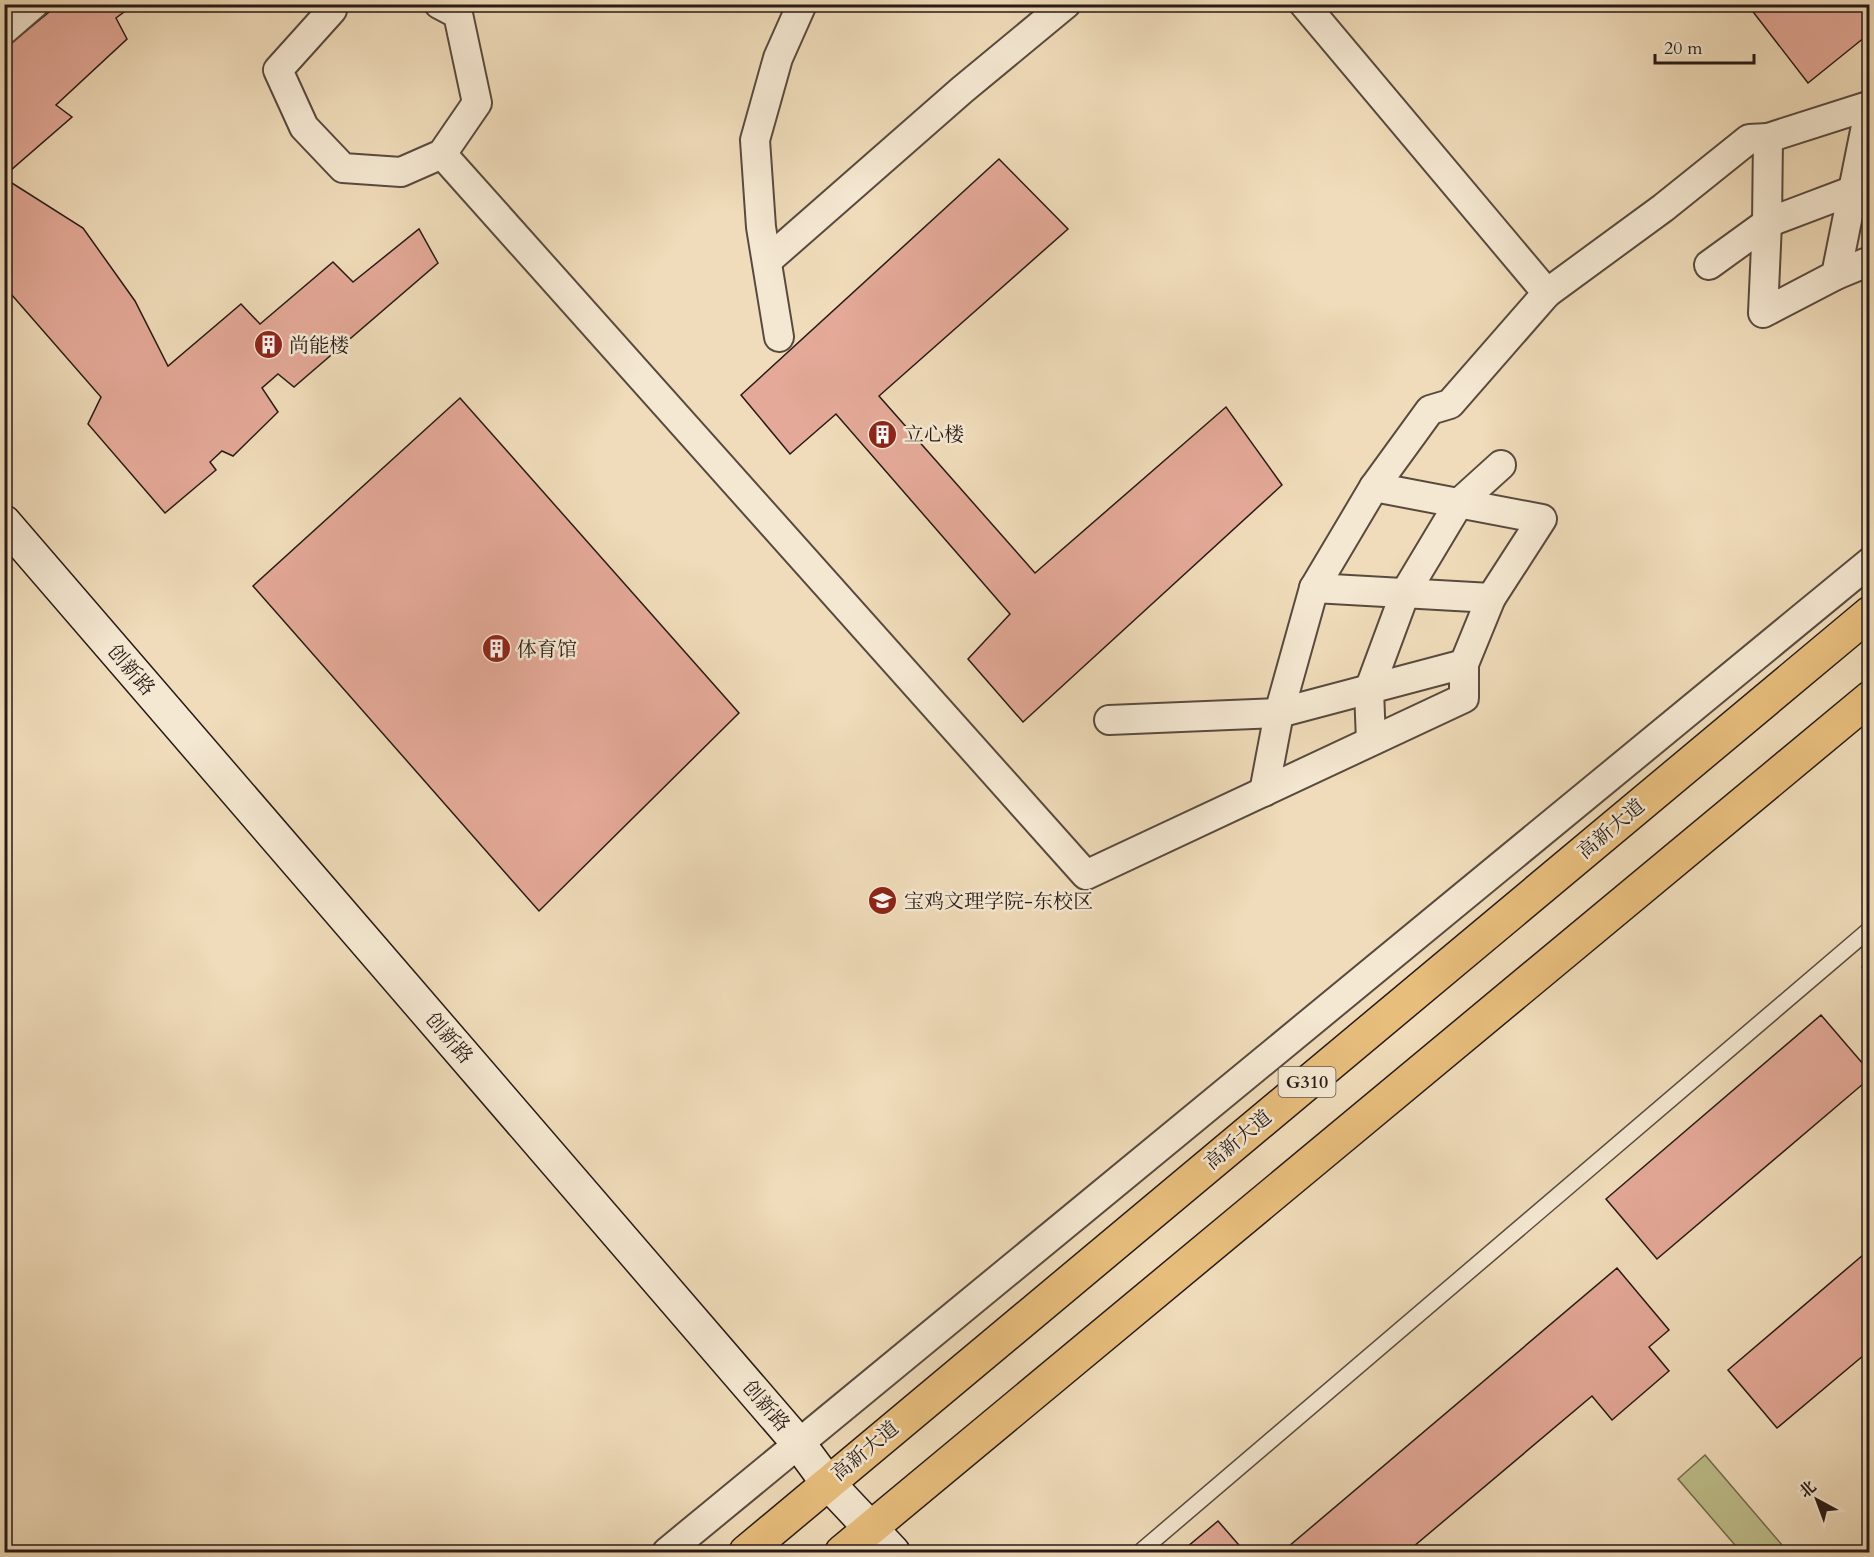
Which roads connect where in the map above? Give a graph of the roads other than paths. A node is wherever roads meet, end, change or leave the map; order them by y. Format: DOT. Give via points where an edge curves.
graph roads {
  1 [pos="34,4"];
  2 [pos="802,4"];
  3 [pos="1066,4"];
  4 [pos="1304,4"];
  5 [pos="336,6"];
  6 [pos="455,8"];
  7 [pos="4,30"];
  8 [pos="1869,106"];
  9 [pos="1768,138"];
  10 [pos="442,154"];
  11 [pos="1861,186"];
  12 [pos="1767,223"];
  13 [pos="767,261"];
  14 [pos="1869,261"];
  15 [pos="1709,265"];
  16 [pos="1836,275"];
  17 [pos="1547,293"];
  18 [pos="779,337"];
  19 [pos="1501,465"];
  20 [pos="1374,487"];
  21 [pos="1459,503"];
  22 [pos="4,522"];
  23 [pos="1869,562"];
  24 [pos="1314,588"];
  25 [pos="1405,593"];
  26 [pos="1491,598"];
  27 [pos="1869,613"];
  28 [pos="1464,664"];
  29 [pos="1369,690"];
  30 [pos="1869,698"];
  31 [pos="1279,713"];
  32 [pos="1109,720"];
  33 [pos="1371,741"];
  34 [pos="1264,792"];
  35 [pos="1869,928"];
  36 [pos="799,1444"];
  37 [pos="827,1482"];
  38 [pos="872,1528"];
  39 [pos="667,1552"];
  40 [pos="746,1552"];
  41 [pos="843,1552"];
  42 [pos="893,1552"];
  43 [pos="1140,1552"];
  1 -- 7 [label="street"];
  2 -- 13 [label="street" via="778,58 755,140"];
  3 -- 13 [label="street"];
  4 -- 17 [label="street"];
  5 -- 10 [label="street" via="278,70 304,127 343,168 400,172"];
  6 -- 10 [label="street" via="477,103"];
  8 -- 9 [label="street"];
  8 -- 11 [label="street"];
  9 -- 12 [label="street"];
  9 -- 17 [label="street" via="1749,139"];
  10 -- 34 [label="street" via="1086,875"];
  11 -- 12 [label="street"];
  11 -- 16 [label="street"];
  12 -- 15 [label="street"];
  12 -- 16 [label="street" via="1763,313"];
  13 -- 18 [label="street"];
  14 -- 16 [label="street"];
  17 -- 20 [label="street" via="1450,404 1430,410"];
  19 -- 21 [label="street"];
  20 -- 21 [label="street"];
  20 -- 24 [label="street"];
  21 -- 25 [label="street"];
  21 -- 26 [label="street" via="1542,519"];
  22 -- 36 [label="street, 创新路"];
  23 -- 36 [label="street"];
  24 -- 25 [label="street"];
  24 -- 31 [label="street"];
  25 -- 26 [label="street"];
  25 -- 29 [label="street"];
  26 -- 28 [label="street"];
  27 -- 37 [label="highway, 高新大道 / G310"];
  28 -- 29 [label="street"];
  28 -- 33 [label="street" via="1464,698"];
  29 -- 31 [label="street"];
  29 -- 33 [label="street"];
  30 -- 38 [label="highway"];
  31 -- 32 [label="street"];
  31 -- 34 [label="street"];
  33 -- 34 [label="street"];
  35 -- 43 [label="lane"];
  36 -- 37 [label="street, 创新路"];
  36 -- 39 [label="street"];
  37 -- 38 [label="street, 创新路"];
  37 -- 40 [label="highway, 高新大道 / G310"];
  38 -- 41 [label="highway"];
  38 -- 42 [label="street, 创新路"];
}
